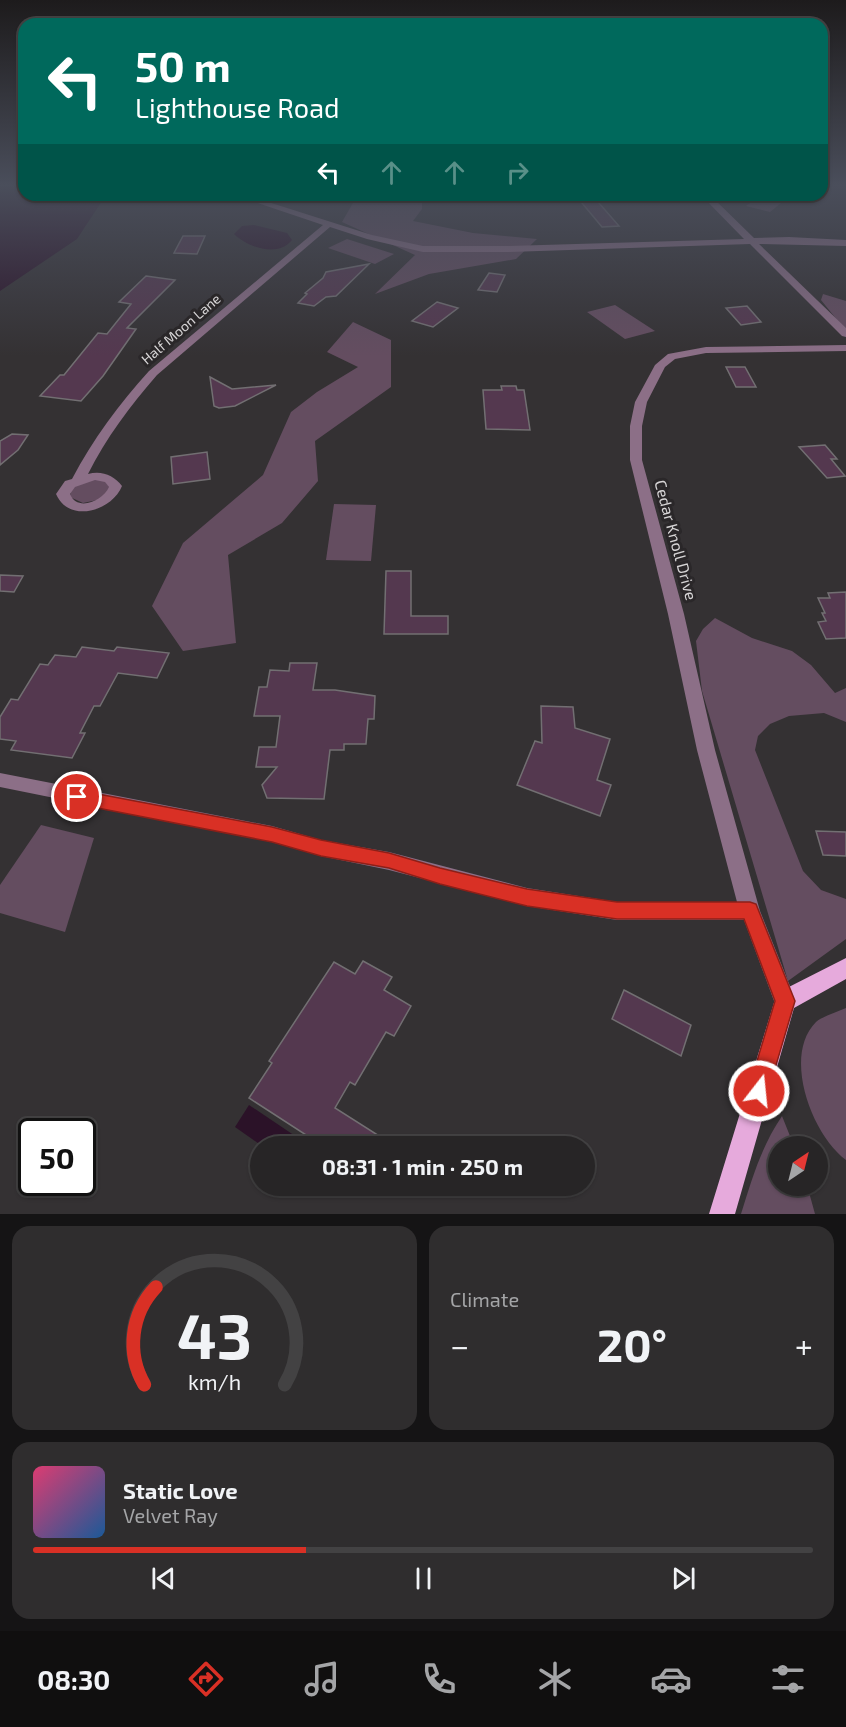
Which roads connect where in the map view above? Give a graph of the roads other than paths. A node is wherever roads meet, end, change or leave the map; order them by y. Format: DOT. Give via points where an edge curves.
graph roads {
  1 [pos="752,242"];
  2 [pos="307,243"];
  3 [pos="392,243"];
  4 [pos="727,243"];
  5 [pos="846,334"];
  6 [pos="846,348"];
  7 [pos="78,480"];
  8 [pos="0,780"];
  9 [pos="750,910"];
  10 [pos="846,968"];
  11 [pos="785,1001"];
  12 [pos="722,1214"];
  1 -- 5 [label="street"];
  2 -- 7 [label="street, Half Moon Lane" via="153,373 105,431"];
  3 -- 4 [label="street" via="447,250"];
  6 -- 9 [label="street, Cedar Knoll Drive" via="706,350 672,356 660,366 640,402 636,460 706,750"];
  8 -- 9 [label="street" via="272,834 527,897 617,910"];
  9 -- 11 [label="street"];
  10 -- 11 [label="main road"];
  11 -- 12 [label="main road"];
}
